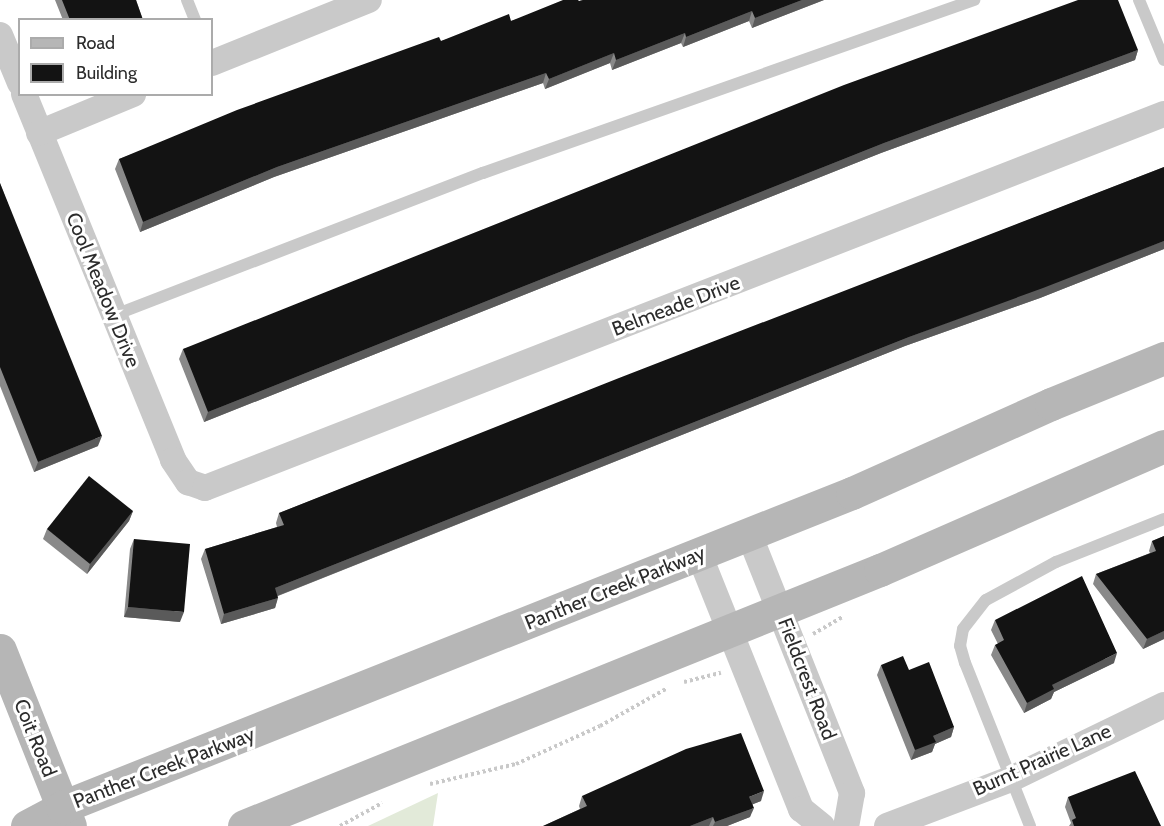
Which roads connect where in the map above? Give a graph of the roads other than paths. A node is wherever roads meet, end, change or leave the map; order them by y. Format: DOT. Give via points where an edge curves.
graph roads {
  1 [pos="188,0"];
  2 [pos="369,0"];
  3 [pos="974,0"];
  4 [pos="1139,0"];
  5 [pos="194,18"];
  6 [pos="0,35"];
  7 [pos="1164,60"];
  8 [pos="213,62"];
  9 [pos="18,78"];
  10 [pos="25,96"];
  11 [pos="128,96"];
  12 [pos="1164,114"];
  13 [pos="39,133"];
  14 [pos="112,316"];
  15 [pos="1164,358"];
  16 [pos="1164,446"];
  17 [pos="188,482"];
  18 [pos="1164,519"];
  19 [pos="749,534"];
  20 [pos="699,554"];
  21 [pos="780,609"];
  22 [pos="730,631"];
  23 [pos="0,650"];
  24 [pos="1164,706"];
  25 [pos="1011,778"];
  26 [pos="66,817"];
  27 [pos="27,826"];
  28 [pos="244,826"];
  29 [pos="822,826"];
  30 [pos="846,826"];
  31 [pos="887,826"];
  32 [pos="1030,826"];
  1 -- 5 [label="lane"];
  2 -- 8 [label="street"];
  3 -- 14 [label="lane" via="483,173"];
  4 -- 7 [label="lane"];
  6 -- 9 [label="street"];
  10 -- 13 [label="street, Cool Meadow Drive"];
  11 -- 13 [label="street"];
  12 -- 17 [label="street, Belmeade Drive" via="224,482 205,488"];
  13 -- 14 [label="street, Cool Meadow Drive"];
  14 -- 17 [label="street, Cool Meadow Drive" via="173,460"];
  15 -- 19 [label="main road, Panther Creek Parkway"];
  16 -- 21 [label="main road" via="975,530"];
  18 -- 25 [label="lane" via="1056,562 986,600 963,629 960,646 964,663"];
  19 -- 20 [label="main road, Panther Creek Parkway"];
  19 -- 21 [label="street, Fieldcrest Road"];
  20 -- 22 [label="street"];
  20 -- 26 [label="main road, Panther Creek Parkway"];
  21 -- 22 [label="main road"];
  21 -- 30 [label="street, Fieldcrest Road" via="852,793"];
  22 -- 28 [label="main road"];
  22 -- 29 [label="street" via="801,809"];
  23 -- 26 [label="main road, Coit Road"];
  24 -- 25 [label="street, Burnt Prairie Lane"];
  25 -- 31 [label="street, Burnt Prairie Lane"];
  25 -- 32 [label="lane"];
  26 -- 27 [label="main road, Panther Creek Parkway"];
}
